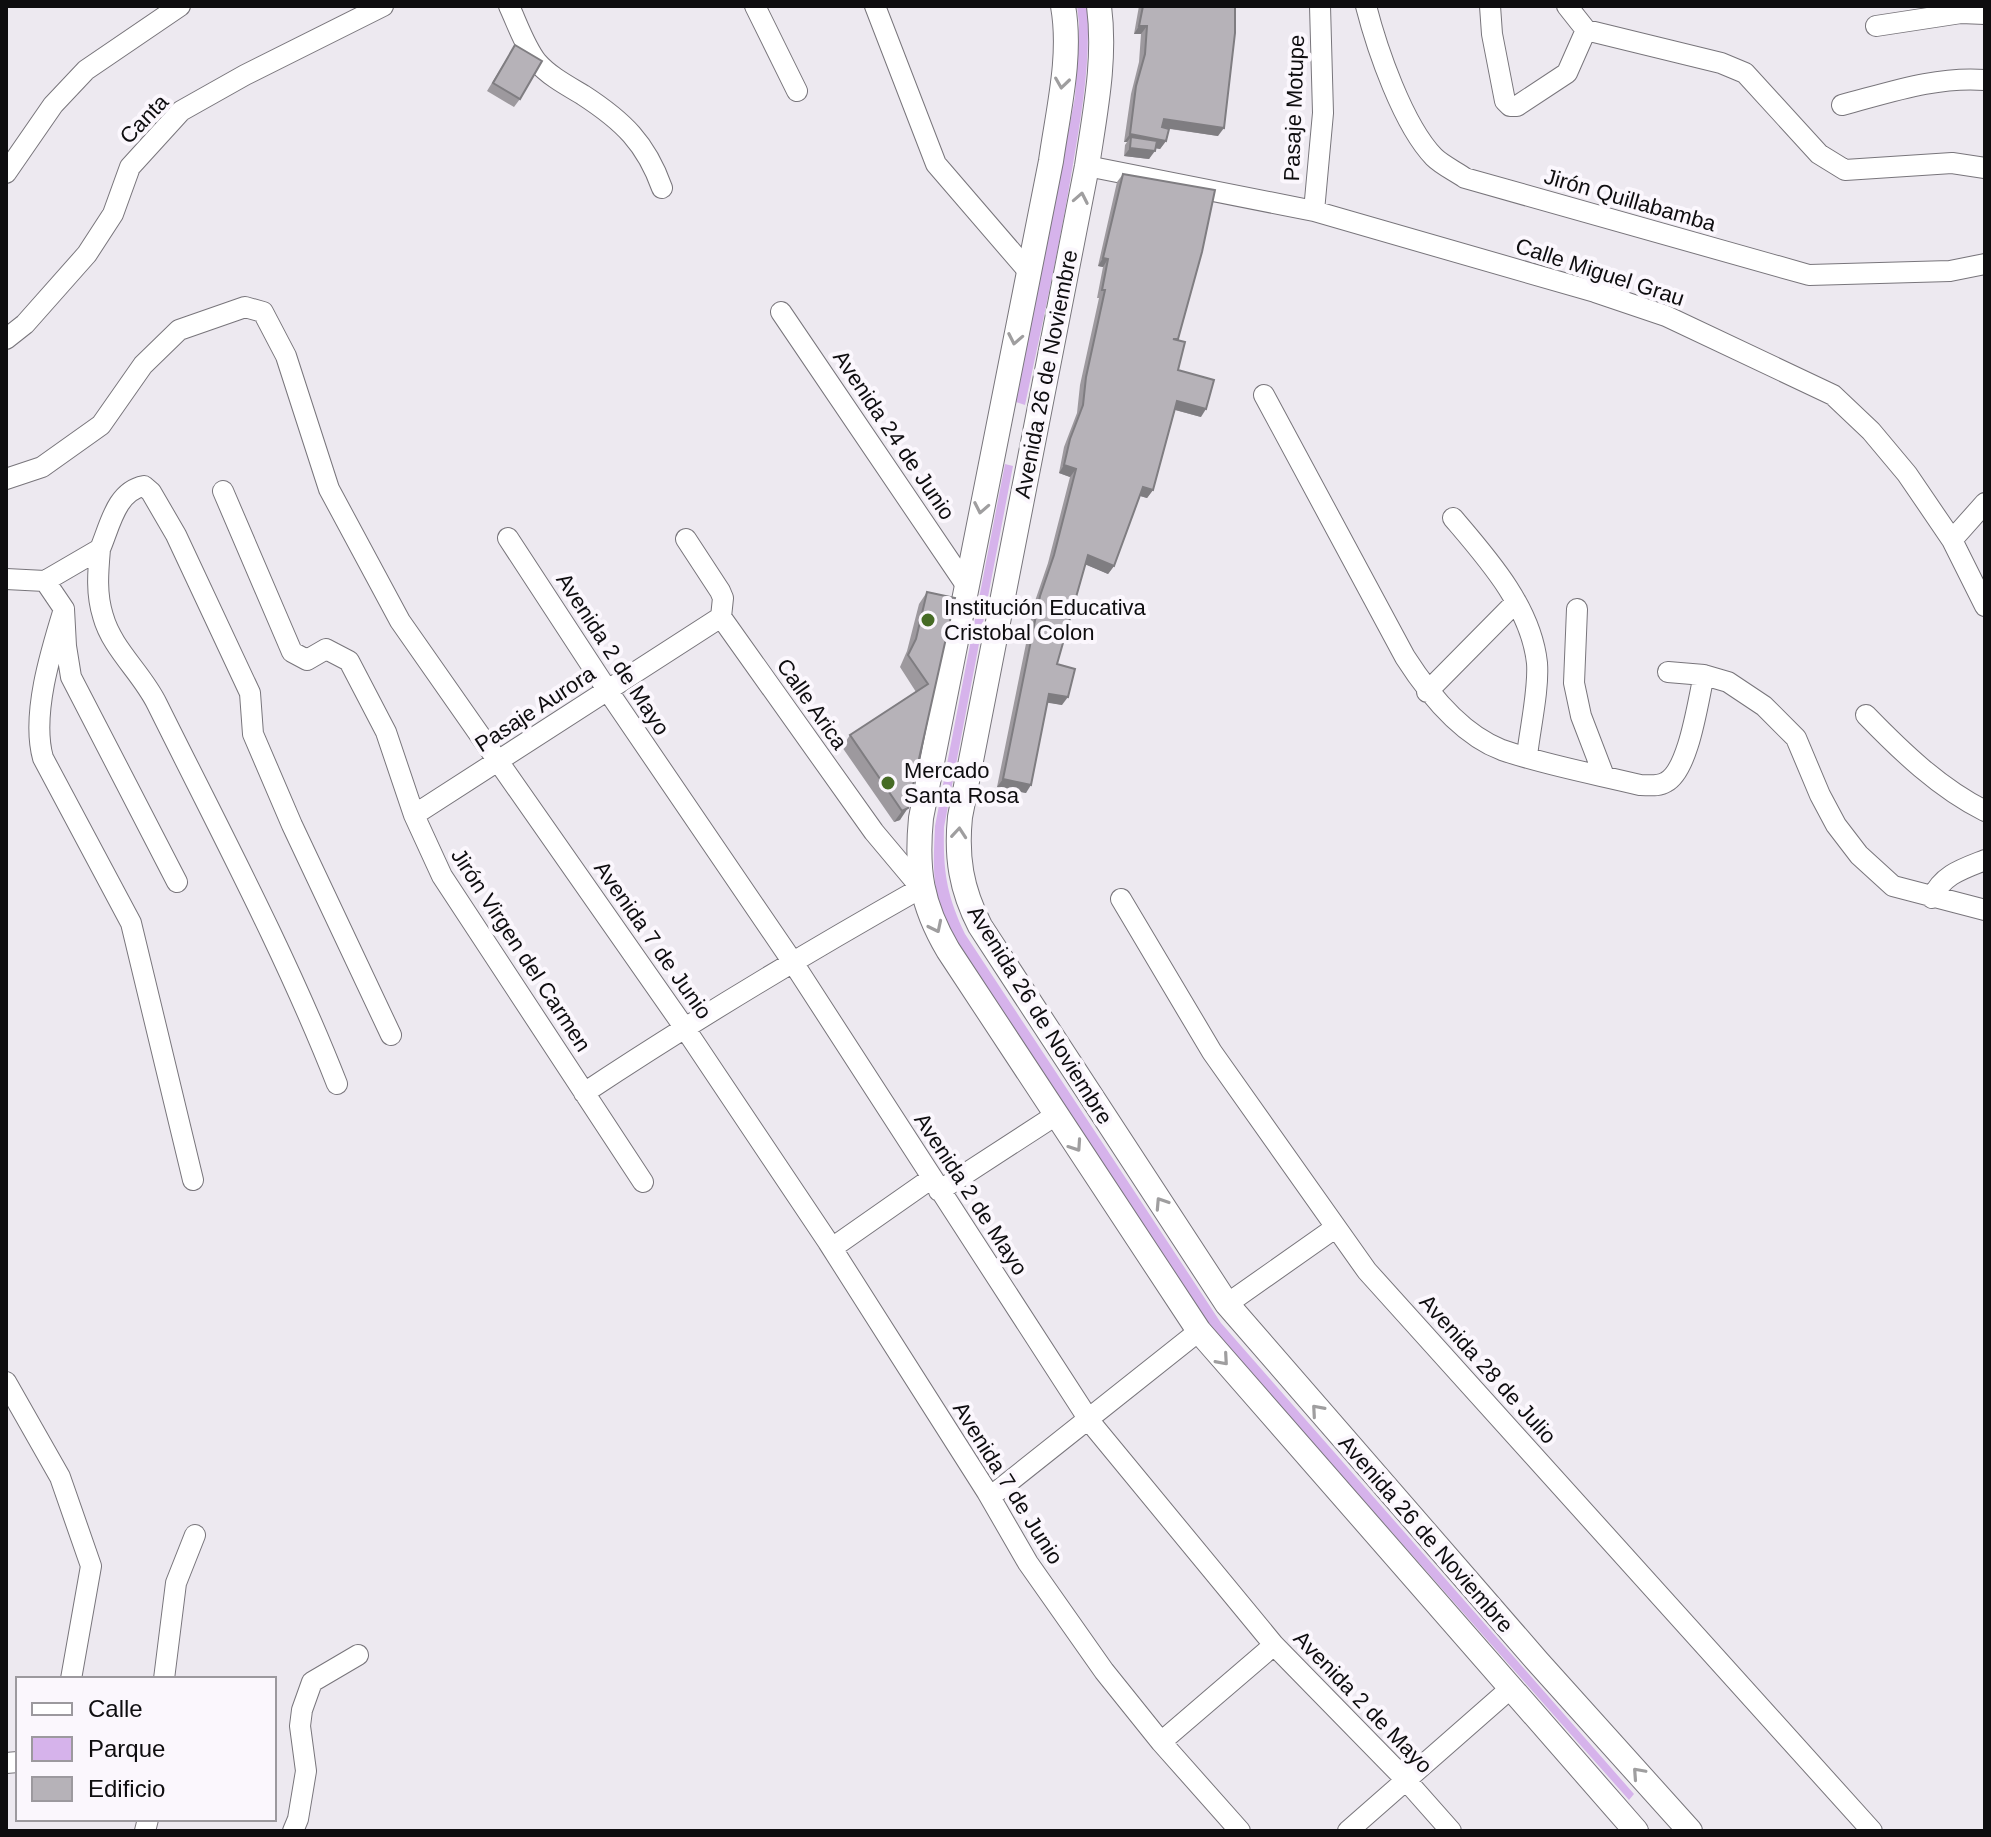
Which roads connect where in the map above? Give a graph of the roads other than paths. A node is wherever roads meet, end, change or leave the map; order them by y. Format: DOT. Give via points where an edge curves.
graph roads {
  1 [pos="180,6"];
  2 [pos="383,6"];
  3 [pos="509,6"];
  4 [pos="755,6"];
  5 [pos="875,6"];
  6 [pos="1063,6"];
  7 [pos="1099,6"];
  8 [pos="1320,6"];
  9 [pos="1366,6"];
  10 [pos="1490,6"];
  11 [pos="1567,6"];
  12 [pos="1985,14"];
  13 [pos="1876,26"];
  14 [pos="1586,30"];
  15 [pos="1985,80"];
  16 [pos="797,91"];
  17 [pos="1842,105"];
  18 [pos="1087,166"];
  19 [pos="1985,168"];
  20 [pos="6,173"];
  21 [pos="662,188"];
  22 [pos="1314,211"];
  23 [pos="1985,264"];
  24 [pos="1029,272"];
  25 [pos="781,312"];
  26 [pos="6,339"];
  27 [pos="1264,395"];
  28 [pos="996,432"];
  29 [pos="1034,440"];
  30 [pos="6,479"];
  31 [pos="223,491"];
  32 [pos="1985,503"];
  33 [pos="1453,518"];
  34 [pos="508,538"];
  35 [pos="686,539"];
  36 [pos="1952,540"];
  37 [pos="100,549"];
  38 [pos="6,579"];
  39 [pos="45,581"];
  40 [pos="966,585"];
  41 [pos="1516,602"];
  42 [pos="1985,606"];
  43 [pos="64,609"];
  44 [pos="1577,609"];
  45 [pos="721,617"];
  46 [pos="1668,672"];
  47 [pos="1704,675"];
  48 [pos="608,691"];
  49 [pos="1427,692"];
  50 [pos="1866,715"];
  51 [pos="1527,756"];
  52 [pos="500,760"];
  53 [pos="1604,776"];
  54 [pos="1985,811"];
  55 [pos="414,815"];
  56 [pos="1985,860"];
  57 [pos="177,882"];
  58 [pos="921,888"];
  59 [pos="1932,898"];
  60 [pos="1121,899"];
  61 [pos="1985,910"];
  62 [pos="792,961"];
  63 [pos="684,1027"];
  64 [pos="391,1035"];
  65 [pos="337,1084"];
  66 [pos="584,1093"];
  67 [pos="1056,1115"];
  68 [pos="193,1180"];
  69 [pos="643,1182"];
  70 [pos="936,1185"];
  71 [pos="1335,1228"];
  72 [pos="832,1248"];
  73 [pos="1227,1304"];
  74 [pos="1199,1331"];
  75 [pos="6,1382"];
  76 [pos="1087,1418"];
  77 [pos="990,1497"];
  78 [pos="195,1535"];
  79 [pos="1274,1645"];
  80 [pos="358,1655"];
  81 [pos="71,1677"];
  82 [pos="164,1677"];
  83 [pos="1511,1688"];
  84 [pos="1161,1742"];
  85 [pos="1405,1779"];
  86 [pos="1665,1804"];
  87 [pos="293,1831"];
  88 [pos="1240,1831"];
  89 [pos="1348,1831"];
  90 [pos="1451,1831"];
  91 [pos="1637,1831"];
  92 [pos="1690,1831"];
  93 [pos="1872,1831"];
  1 -- 20 [label="street" via="86,70 53,105"];
  2 -- 26 [label="street, Canta" via="181,111 130,167 113,214 87,254"];
  3 -- 21 [label="street" via="536,62 634,134"];
  4 -- 16 [label="street"];
  5 -- 24 [label="street" via="936,164"];
  6 -- 24 [label="main road, Avenida 26 de Noviembre, one-way" via="1064,74"];
  7 -- 18 [label="main road, Avenida 26 de Noviembre" via="1101,74"];
  8 -- 22 [label="street, Pasaje Motupe" via="1323,113"];
  9 -- 23 [label="street, Jirón Quillabamba" via="1376,47 1411,123 1434,158 1465,178 1809,275 1950,271"];
  10 -- 14 [label="street" via="1510,106 1567,73"];
  11 -- 14 [label="street"];
  12 -- 13 [label="street"];
  14 -- 19 [label="street" via="1745,73 1819,154 1845,170 1952,163"];
  15 -- 17 [label="street" via="1913,86"];
  18 -- 22 [label="street, Calle Miguel Grau"];
  29 -- 18 [label="main road, Avenida 26 de Noviembre, one-way"];
  22 -- 36 [label="street, Calle Miguel Grau" via="1666,316 1833,395 1907,474"];
  24 -- 28 [label="main road, Avenida 26 de Noviembre, one-way"];
  25 -- 40 [label="street, Avenida 24 de Junio"];
  27 -- 49 [label="street"];
  28 -- 29 [label="main road"];
  28 -- 40 [label="main road, Avenida 26 de Noviembre, one-way"];
  73 -- 29 [label="main road, Avenida 26 de Noviembre, one-way" via="980,926 960,877 960,817"];
  30 -- 52 [label="street, Avenida 7 de Junio" via="42,467 101,425 143,365 179,330 245,307 263,312 286,356 329,489 400,621"];
  31 -- 55 [label="street, Jirón Virgen del Carmen" via="292,652 307,660 326,649 349,661 386,732"];
  32 -- 36 [label="street"];
  33 -- 41 [label="street"];
  34 -- 48 [label="street, Avenida 2 de Mayo"];
  35 -- 45 [label="street, Calle Arica" via="720,591"];
  36 -- 42 [label="street, Calle Miguel Grau"];
  37 -- 39 [label="street"];
  37 -- 64 [label="street" via="122,497 144,486 176,535 250,693 253,734"];
  37 -- 65 [label="street" via="98,592 110,636 150,689 310,1017"];
  38 -- 39 [label="street"];
  39 -- 43 [label="street"];
  40 -- 58 [label="main road, Avenida 26 de Noviembre" via="921,818"];
  41 -- 49 [label="street"];
  41 -- 51 [label="street" via="1537,666"];
  43 -- 57 [label="street" via="71,677"];
  43 -- 68 [label="street" via="51,654 38,741 131,923"];
  44 -- 53 [label="street" via="1574,683"];
  45 -- 48 [label="street, Pasaje Aurora"];
  45 -- 58 [label="street, Calle Arica" via="874,832"];
  46 -- 47 [label="street"];
  47 -- 53 [label="street" via="1676,773 1656,786"];
  47 -- 59 [label="street" via="1728,682 1764,706 1796,738 1836,825 1859,855 1893,886"];
  48 -- 52 [label="street, Pasaje Aurora"];
  48 -- 62 [label="street, Avenida 2 de Mayo"];
  49 -- 51 [label="street" via="1458,723 1500,749"];
  50 -- 54 [label="street" via="1924,770"];
  51 -- 53 [label="street"];
  52 -- 55 [label="street, Pasaje Aurora"];
  52 -- 63 [label="street, Avenida 7 de Junio"];
  55 -- 66 [label="street, Jirón Virgen del Carmen" via="442,876"];
  56 -- 59 [label="street" via="1946,877"];
  58 -- 62 [label="street"];
  58 -- 67 [label="main road, Avenida 26 de Noviembre, one-way" via="933,924"];
  59 -- 61 [label="street"];
  60 -- 71 [label="street, Avenida 28 de Julio" via="1212,1052"];
  62 -- 63 [label="street"];
  62 -- 70 [label="street, Avenida 2 de Mayo"];
  63 -- 66 [label="street"];
  63 -- 72 [label="street, Avenida 7 de Junio"];
  66 -- 69 [label="street, Jirón Virgen del Carmen"];
  67 -- 70 [label="street"];
  67 -- 74 [label="main road, Avenida 26 de Noviembre, one-way"];
  70 -- 72 [label="street"];
  70 -- 76 [label="street, Avenida 2 de Mayo"];
  71 -- 73 [label="street"];
  71 -- 93 [label="street, Avenida 28 de Julio" via="1367,1271"];
  72 -- 77 [label="street, Avenida 7 de Junio"];
  86 -- 73 [label="main road, Avenida 26 de Noviembre, one-way"];
  74 -- 76 [label="street"];
  74 -- 83 [label="main road, Avenida 26 de Noviembre, one-way"];
  75 -- 81 [label="street" via="60,1477 91,1566"];
  76 -- 77 [label="street"];
  76 -- 79 [label="street, Avenida 2 de Mayo"];
  77 -- 84 [label="street, Avenida 7 de Junio" via="1028,1563"];
  78 -- 82 [label="street" via="176,1583"];
  79 -- 84 [label="street"];
  79 -- 85 [label="street, Avenida 2 de Mayo"];
  80 -- 87 [label="street" via="312,1682 302,1710 306,1771"];
  83 -- 85 [label="street"];
  83 -- 91 [label="main road, Avenida 26 de Noviembre"];
  84 -- 88 [label="street, Avenida 7 de Junio"];
  85 -- 89 [label="street"];
  85 -- 90 [label="street, Avenida 2 de Mayo"];
  86 -- 91 [label="main road"];
  86 -- 92 [label="main road, Avenida 26 de Noviembre"];
}
